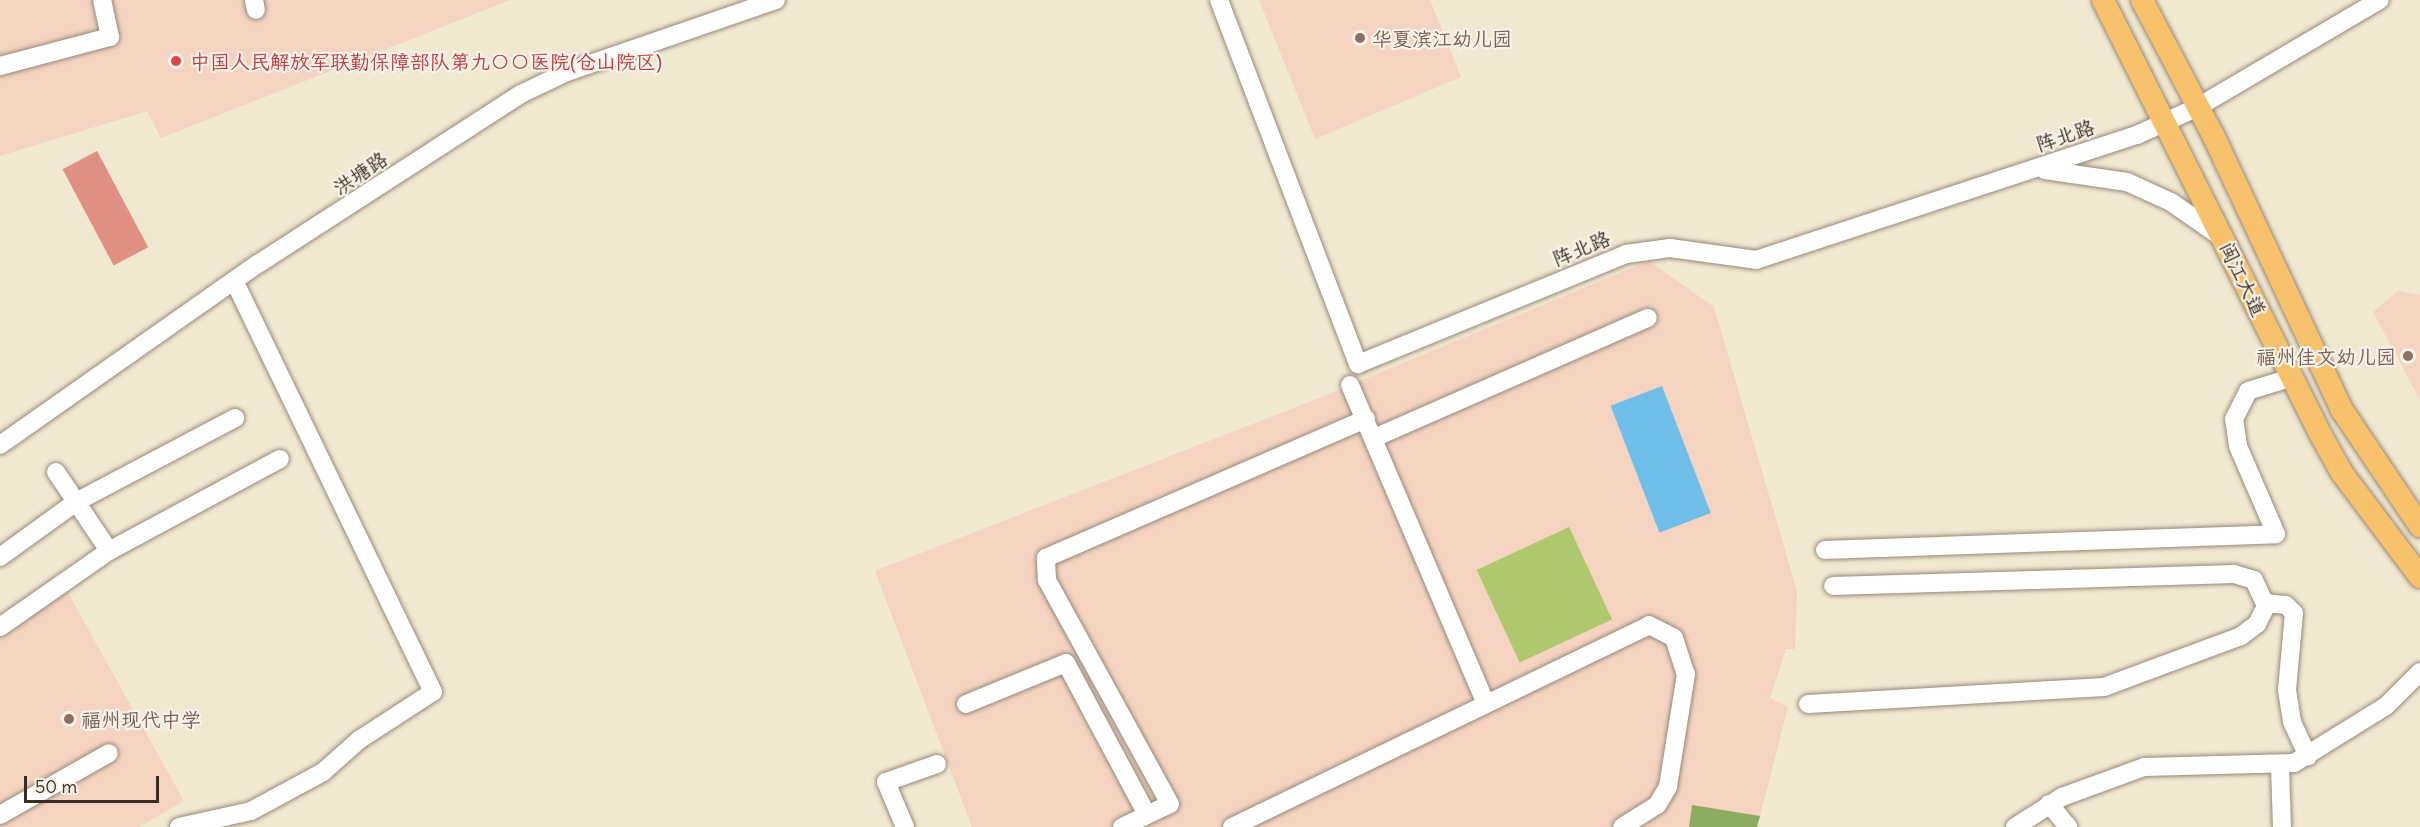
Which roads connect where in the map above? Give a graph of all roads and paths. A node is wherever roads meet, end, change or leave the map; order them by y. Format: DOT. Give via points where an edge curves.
graph roads {
  1 [pos="102,0"];
  2 [pos="776,0"];
  3 [pos="1219,0"];
  4 [pos="2103,0"];
  5 [pos="2142,0"];
  6 [pos="2380,0"];
  7 [pos="0,66"];
  8 [pos="2198,107"];
  9 [pos="2164,124"];
  10 [pos="2029,170"];
  11 [pos="2224,239"];
  12 [pos="234,281"];
  13 [pos="1648,318"];
  14 [pos="2290,378"];
  15 [pos="1350,385"];
  16 [pos="235,418"];
  17 [pos="1366,419"];
  18 [pos="1374,438"];
  19 [pos="0,445"];
  20 [pos="280,459"];
  21 [pos="56,472"];
  22 [pos="76,502"];
  23 [pos="2420,526"];
  24 [pos="1825,550"];
  25 [pos="109,551"];
  26 [pos="0,557"];
  27 [pos="2420,577"];
  28 [pos="1833,586"];
  29 [pos="2265,603"];
  30 [pos="0,627"];
  31 [pos="2420,672"];
  32 [pos="1485,702"];
  33 [pos="1808,704"];
  34 [pos="966,705"];
  35 [pos="1125,723"];
  36 [pos="1104,734"];
  37 [pos="109,753"];
  38 [pos="2308,757"];
  39 [pos="937,764"];
  40 [pos="2280,765"];
  41 [pos="2049,804"];
  42 [pos="0,815"];
  43 [pos="1147,815"];
  44 [pos="179,827"];
  45 [pos="905,827"];
  46 [pos="1122,827"];
  47 [pos="1232,827"];
  48 [pos="1622,827"];
  49 [pos="2015,827"];
  50 [pos="2068,827"];
  51 [pos="2282,827"];
  1 -- 7 [label="street" via="110,37"];
  2 -- 12 [label="street, 洪塘路" via="543,82"];
  3 -- 10 [label="street, 阵北路" via="1358,364 1626,254 1670,248 1756,260"];
  4 -- 9 [label="main road, 闽江大道"];
  5 -- 8 [label="main road, 闽江大道"];
  6 -- 8 [label="street, 阵北路"];
  8 -- 9 [label="street, 阵北路"];
  8 -- 23 [label="main road, 闽江大道" via="2342,410"];
  9 -- 10 [label="street, 阵北路"];
  9 -- 11 [label="main road, 闽江大道"];
  10 -- 11 [label="street" via="2073,170 2127,182 2187,211"];
  11 -- 14 [label="main road, 闽江大道"];
  12 -- 19 [label="street, 洪塘路"];
  12 -- 44 [label="street" via="433,692 359,740 323,772 251,811"];
  13 -- 18 [label="street"];
  14 -- 24 [label="street" via="2248,391 2234,419 2238,446 2276,534"];
  14 -- 27 [label="main road, 闽江大道" via="2342,473"];
  15 -- 17 [label="street"];
  16 -- 22 [label="street"];
  17 -- 18 [label="street"];
  17 -- 35 [label="street" via="1046,558 1047,580"];
  18 -- 32 [label="street"];
  20 -- 25 [label="street"];
  21 -- 22 [label="street"];
  22 -- 25 [label="street"];
  22 -- 26 [label="street"];
  25 -- 30 [label="street"];
  28 -- 29 [label="street" via="2234,573 2254,579"];
  29 -- 33 [label="street" via="2264,615 2241,636 2104,687"];
  29 -- 38 [label="street" via="2286,605 2294,613 2287,690 2292,722"];
  31 -- 38 [label="street" via="2386,706"];
  32 -- 47 [label="street"];
  32 -- 48 [label="street" via="1641,627 1656,626 1674,638 1687,664 1668,787 1657,806"];
  34 -- 36 [label="street" via="1066,663"];
  35 -- 36 [label="street"];
  35 -- 43 [label="street" via="1170,804"];
  36 -- 43 [label="street"];
  37 -- 42 [label="street"];
  38 -- 40 [label="street"];
  39 -- 45 [label="street" via="886,782"];
  40 -- 41 [label="street" via="2144,767"];
  40 -- 51 [label="street"];
  41 -- 49 [label="street"];
  41 -- 50 [label="street"];
  43 -- 46 [label="street"];
}
